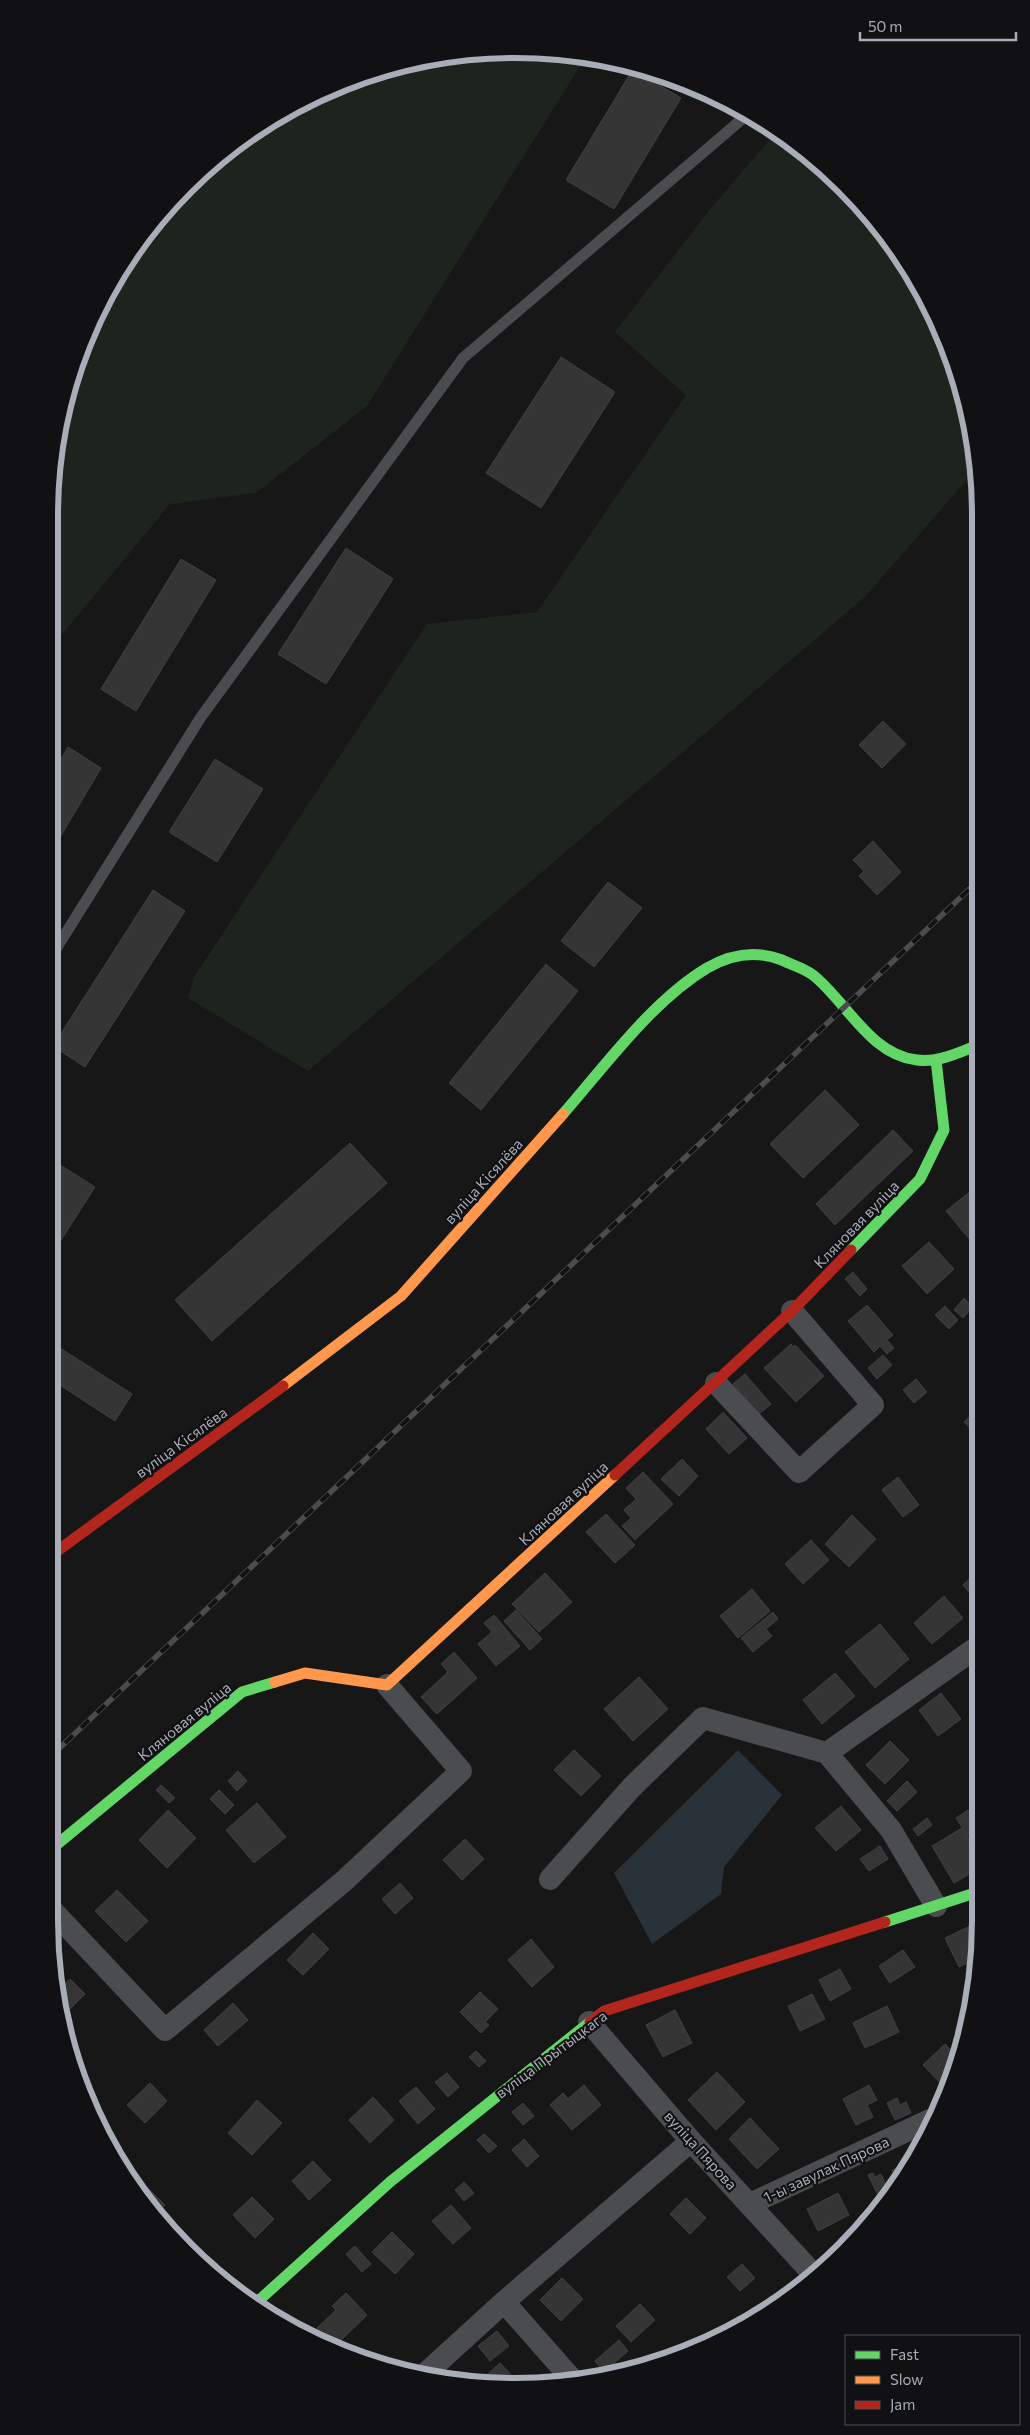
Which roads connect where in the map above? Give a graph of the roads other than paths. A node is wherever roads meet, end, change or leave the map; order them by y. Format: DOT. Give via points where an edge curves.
graph roads {
  1 [pos="743,118"];
  2 [pos="58,946"];
  3 [pos="972,1047"];
  4 [pos="936,1060"];
  5 [pos="792,1311"];
  6 [pos="716,1383"];
  7 [pos="58,1550"];
  8 [pos="972,1651"];
  9 [pos="387,1685"];
  10 [pos="827,1753"];
  11 [pos="58,1844"];
  12 [pos="550,1879"];
  13 [pos="972,1893"];
  14 [pos="936,1906"];
  15 [pos="58,1917"];
  16 [pos="589,2022"];
  17 [pos="925,2122"];
  18 [pos="691,2141"];
  19 [pos="750,2204"];
  20 [pos="810,2270"];
  21 [pos="260,2299"];
  22 [pos="504,2302"];
  23 [pos="430,2370"];
  24 [pos="568,2375"];
  1 -- 2 [label="lane" via="463,358 201,717"];
  3 -- 4 [label="street"];
  4 -- 5 [label="street, Кляновая вуліца" via="944,1130 920,1179"];
  4 -- 7 [label="street, вуліца Кісялёва" via="915,1060 884,1048 811,974 782,959 743,952 723,957 660,1004 401,1296 315,1363"];
  5 -- 6 [label="street, Кляновая вуліца"];
  5 -- 6 [label="street" via="874,1405 799,1472"];
  6 -- 9 [label="street, Кляновая вуліца"];
  8 -- 10 [label="street"];
  9 -- 11 [label="street, Кляновая вуліца" via="305,1673 242,1692"];
  9 -- 15 [label="street" via="461,1771 344,1881 165,2030"];
  10 -- 12 [label="street" via="703,1718 632,1786"];
  10 -- 14 [label="street" via="891,1830"];
  13 -- 14 [label="street, вуліца Прытыцкага"];
  14 -- 16 [label="street, вуліца Прытыцкага" via="604,2011"];
  16 -- 18 [label="street, вуліца Пярова"];
  16 -- 21 [label="street, вуліца Прытыцкага" via="390,2182"];
  17 -- 19 [label="street, 1-ы завулак Пярова"];
  18 -- 19 [label="street, вуліца Пярова"];
  18 -- 22 [label="street"];
  19 -- 20 [label="street, вуліца Пярова"];
  22 -- 23 [label="street"];
  22 -- 24 [label="street"];
}
